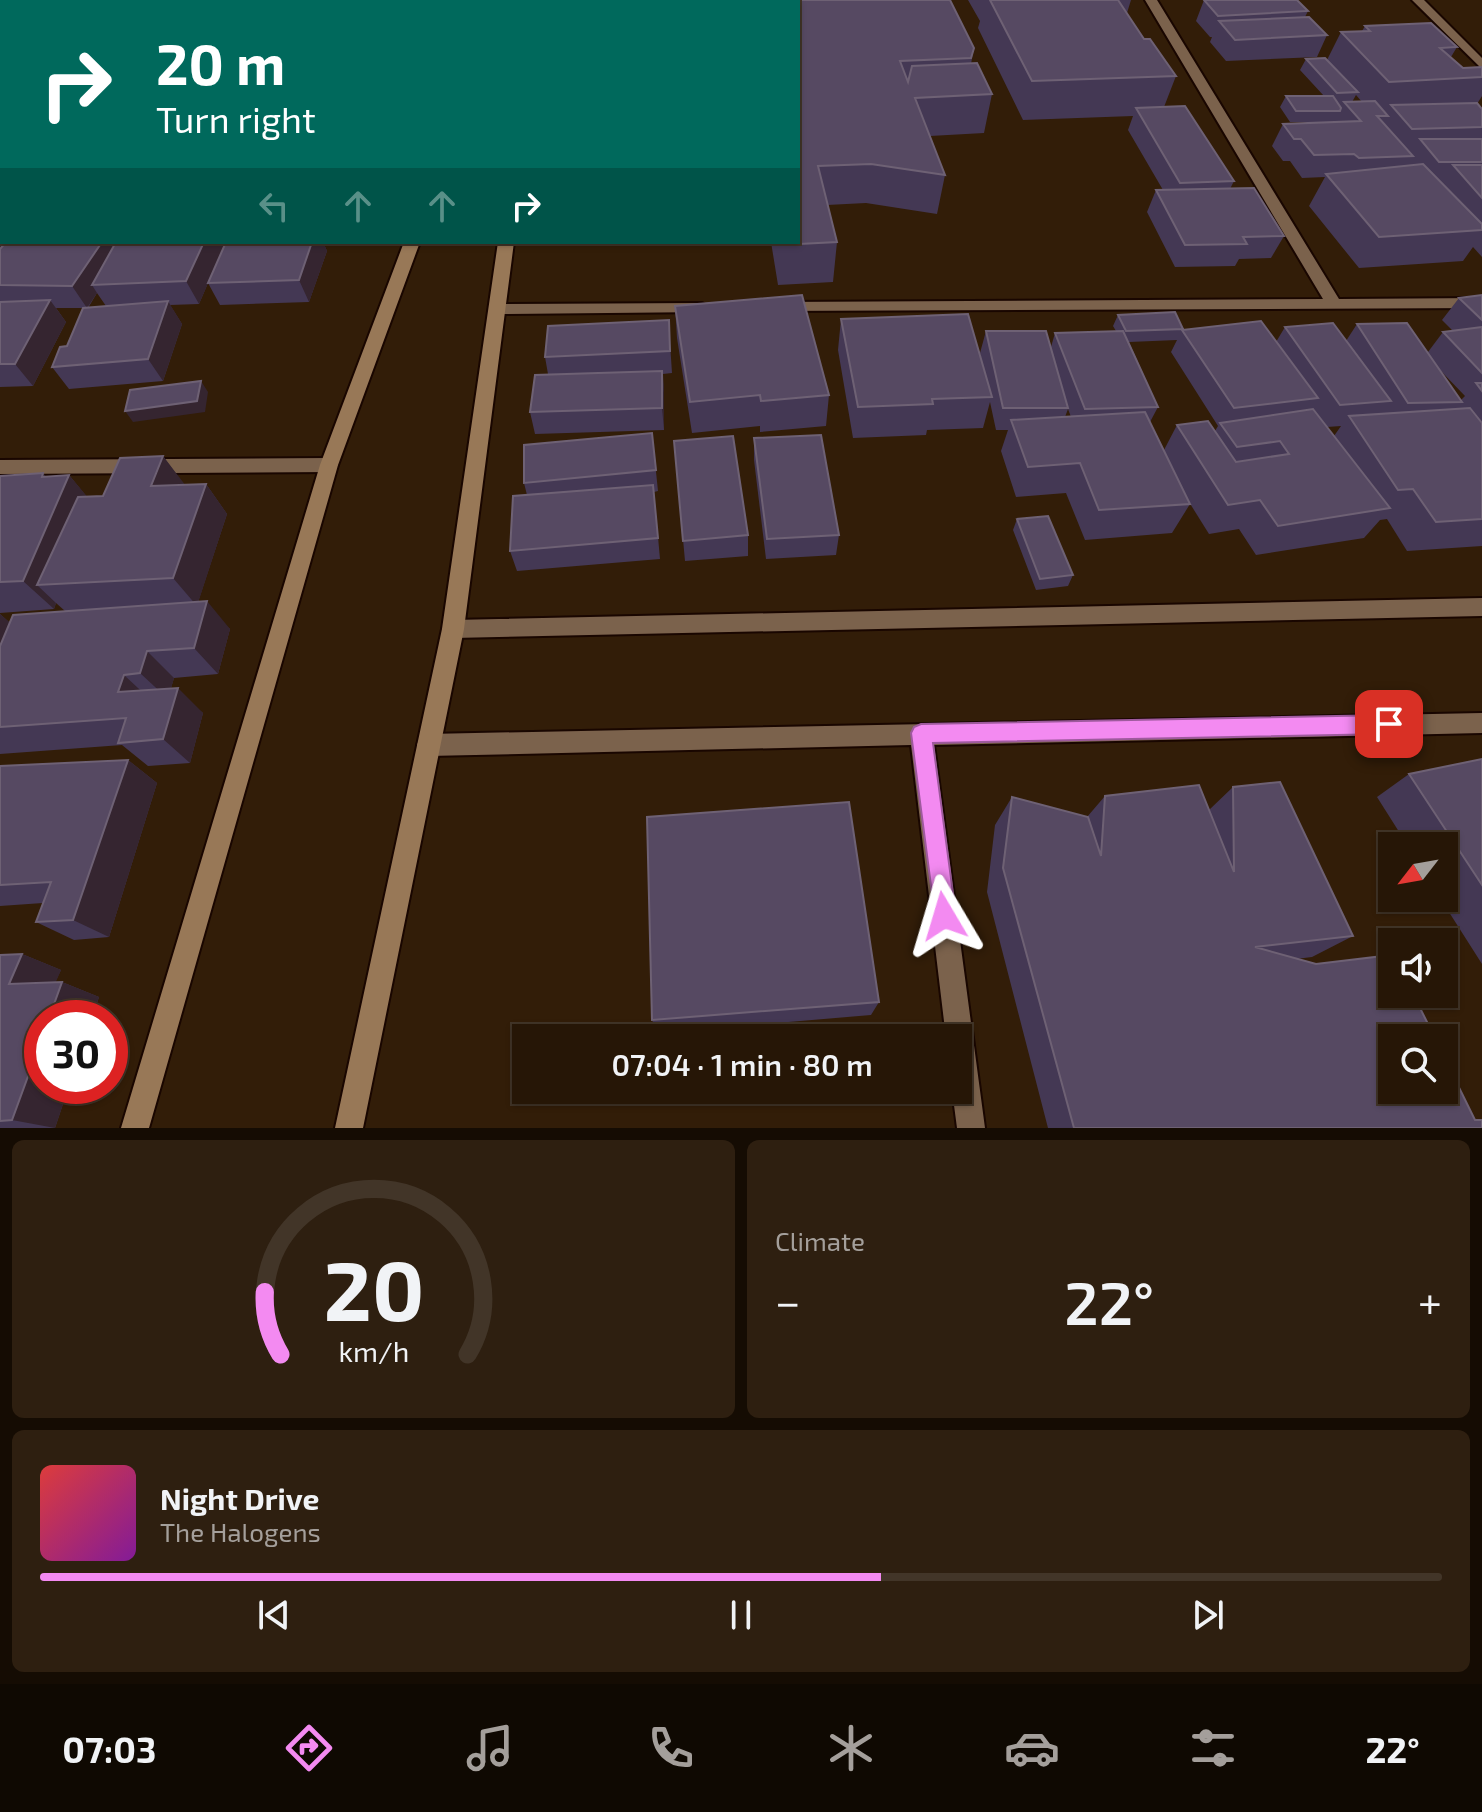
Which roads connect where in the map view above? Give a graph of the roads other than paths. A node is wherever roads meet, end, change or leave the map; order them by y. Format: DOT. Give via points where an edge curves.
graph roads {
  1 [pos="1151,0"];
  2 [pos="1418,0"];
  3 [pos="1482,65"];
  4 [pos="411,244"];
  5 [pos="506,244"];
  6 [pos="1482,303"];
  7 [pos="1334,304"];
  8 [pos="766,307"];
  9 [pos="719,308"];
  10 [pos="498,309"];
  11 [pos="329,465"];
  12 [pos="0,467"];
  13 [pos="1482,607"];
  14 [pos="453,629"];
  15 [pos="1482,723"];
  16 [pos="921,733"];
  17 [pos="428,745"];
  18 [pos="135,1128"];
  19 [pos="349,1128"];
  20 [pos="971,1128"];
  1 -- 7 [label="street"];
  2 -- 3 [label="street"];
  4 -- 11 [label="street"];
  5 -- 10 [label="street"];
  6 -- 7 [label="street"];
  7 -- 8 [label="street"];
  9 -- 10 [label="street"];
  10 -- 14 [label="street"];
  11 -- 12 [label="street"];
  11 -- 18 [label="street"];
  13 -- 14 [label="street"];
  14 -- 17 [label="street"];
  15 -- 16 [label="street"];
  16 -- 17 [label="street"];
  16 -- 20 [label="street"];
  17 -- 19 [label="street"];
}
